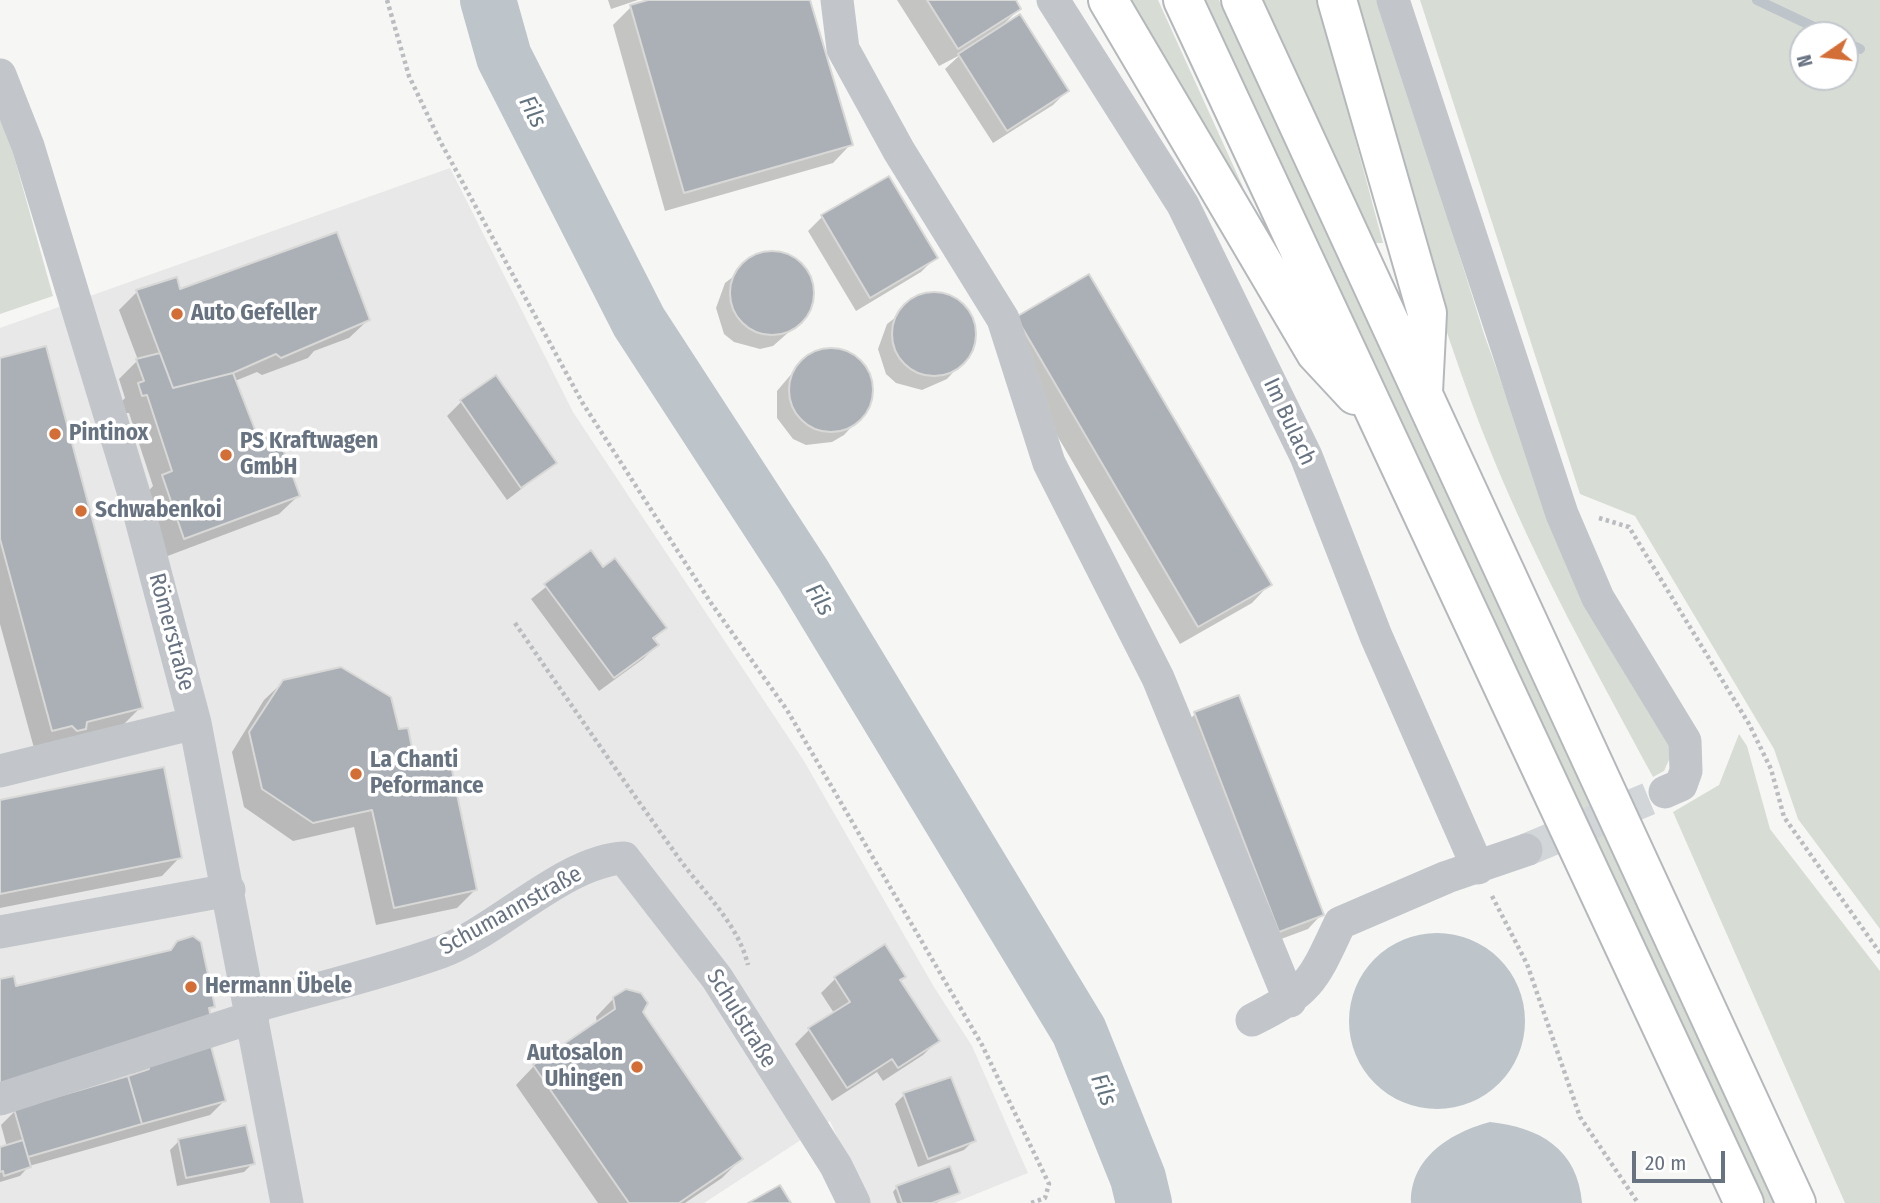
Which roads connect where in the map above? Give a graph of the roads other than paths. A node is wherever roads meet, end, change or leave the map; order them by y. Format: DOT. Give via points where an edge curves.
graph roads {
  1 [pos="837,0"];
  2 [pos="1053,0"];
  3 [pos="1108,0"];
  4 [pos="1183,0"];
  5 [pos="1241,0"];
  6 [pos="1336,0"];
  7 [pos="1393,0"];
  8 [pos="0,75"];
  9 [pos="1423,398"];
  10 [pos="1379,421"];
  11 [pos="195,723"];
  12 [pos="0,771"];
  13 [pos="1665,792"];
  14 [pos="1526,850"];
  15 [pos="608,859"];
  16 [pos="1478,868"];
  17 [pos="229,890"];
  18 [pos="0,932"];
  19 [pos="1290,1001"];
  20 [pos="253,1012"];
  21 [pos="1252,1020"];
  22 [pos="0,1099"];
  23 [pos="287,1203"];
  24 [pos="854,1203"];
  25 [pos="1744,1203"];
  26 [pos="1796,1203"];
  1 -- 19 [label="street" via="843,49 899,151 1003,319 1049,463 1158,678"];
  2 -- 16 [label="street, Im Bulach" via="1183,205 1307,456 1376,636"];
  3 -- 10 [label="highway" via="1316,353"];
  4 -- 10 [label="highway"];
  5 -- 9 [label="highway"];
  6 -- 9 [label="highway" via="1427,313"];
  7 -- 13 [label="street" via="1562,514 1598,598 1685,741 1686,771 1681,785"];
  8 -- 11 [label="street, Römerstraße" via="28,146 137,504"];
  9 -- 26 [label="highway"];
  10 -- 25 [label="highway"];
  11 -- 12 [label="street"];
  11 -- 17 [label="street, Römerstraße"];
  14 -- 16 [label="street"];
  15 -- 20 [label="street, Schumannstraße" via="443,951"];
  15 -- 24 [label="street, Schulstraße" via="624,858 718,978 836,1166"];
  16 -- 19 [label="street" via="1339,923 1316,975"];
  17 -- 18 [label="street"];
  17 -- 20 [label="street, Römerstraße"];
  19 -- 21 [label="street"];
  20 -- 22 [label="street, Schumannstraße"];
  20 -- 23 [label="street, Römerstraße"];
}
